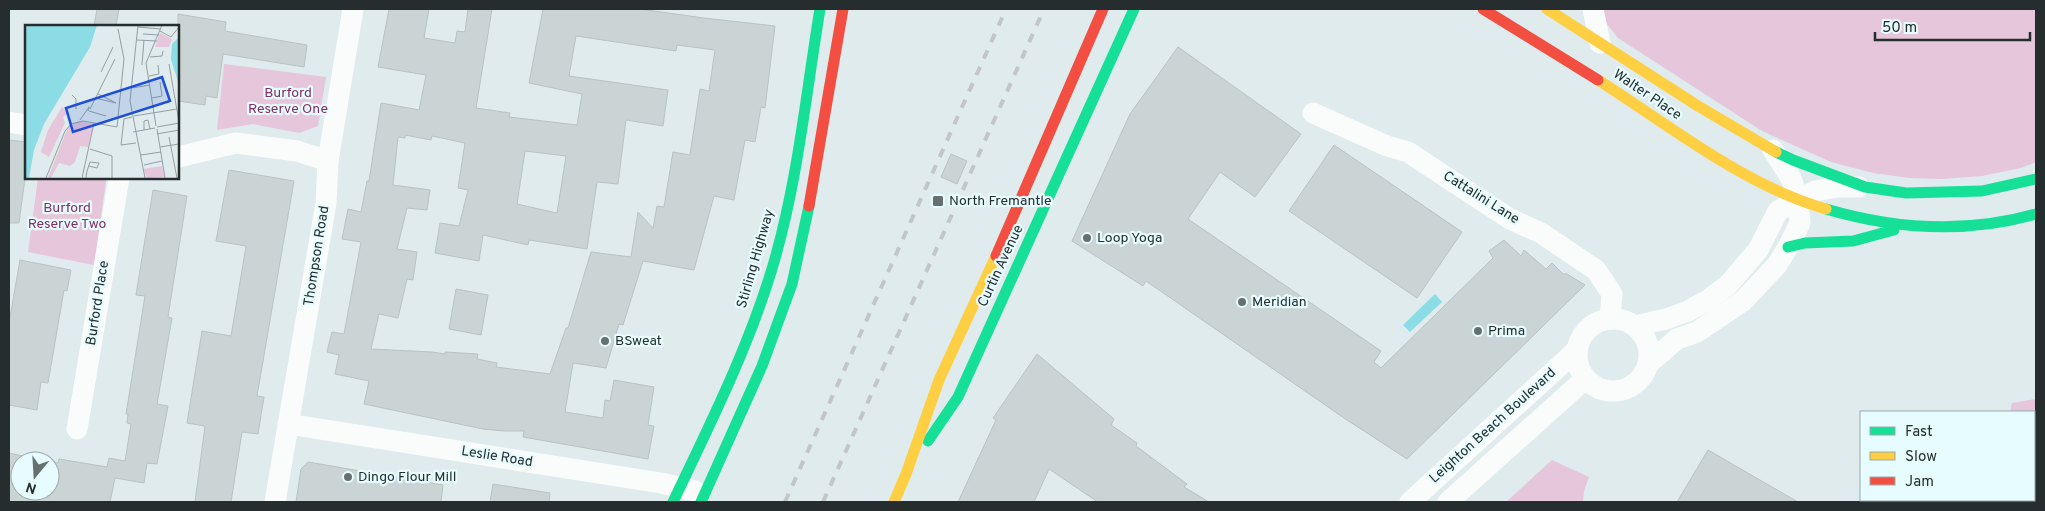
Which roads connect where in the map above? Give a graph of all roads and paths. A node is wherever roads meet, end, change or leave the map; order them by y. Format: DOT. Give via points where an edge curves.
graph roads {
  1 [pos="354,9"];
  2 [pos="820,9"];
  3 [pos="843,9"];
  4 [pos="1103,9"];
  5 [pos="1134,9"];
  6 [pos="1483,9"];
  7 [pos="1546,9"];
  8 [pos="1593,9"];
  9 [pos="1600,43"];
  10 [pos="1313,113"];
  11 [pos="9,122"];
  12 [pos="25,125"];
  13 [pos="1773,150"];
  14 [pos="179,157"];
  15 [pos="328,161"];
  16 [pos="119,179"];
  17 [pos="2036,179"];
  18 [pos="1865,187"];
  19 [pos="1798,200"];
  20 [pos="2036,214"];
  21 [pos="1905,227"];
  22 [pos="1788,247"];
  23 [pos="1610,319"];
  24 [pos="1635,326"];
  25 [pos="1577,350"];
  26 [pos="1649,363"];
  27 [pos="1585,379"];
  28 [pos="288,424"];
  29 [pos="77,429"];
  30 [pos="906,474"];
  31 [pos="676,494"];
  32 [pos="702,498"];
  33 [pos="275,502"];
  34 [pos="894,502"];
  35 [pos="1410,502"];
  36 [pos="1448,502"];
  1 -- 15 [label="street, Thompson Road"];
  2 -- 31 [label="main road, Stirling Highway" via="795,164 764,294 734,372"];
  3 -- 32 [label="main road" via="792,284 762,366"];
  4 -- 30 [label="main road, Curtin Avenue" via="939,380"];
  5 -- 30 [label="main road, Curtin Avenue" via="958,397"];
  6 -- 19 [label="main road, Walter Place" via="1613,89 1706,152"];
  7 -- 9 [label="main road, Walter Place"];
  8 -- 9 [label="street"];
  9 -- 13 [label="main road, Walter Place"];
  10 -- 23 [label="street, Cattalini Lane" via="1408,152 1510,219 1541,233 1596,270 1612,294"];
  11 -- 12 [label="street"];
  13 -- 18 [label="main road, Walter Place"];
  13 -- 19 [label="street" via="1791,178"];
  14 -- 15 [label="street" via="236,143 297,151"];
  15 -- 28 [label="street, Thompson Road" via="326,203"];
  16 -- 29 [label="street, Burford Place"];
  17 -- 18 [label="main road, Walter Place" via="1982,191 1947,193 1906,193"];
  18 -- 19 [label="street" via="1815,191"];
  19 -- 21 [label="main road, Walter Place" via="1848,217"];
  19 -- 22 [label="street" via="1800,223"];
  19 -- 24 [label="street" via="1778,211 1758,250 1721,290 1688,311"];
  20 -- 21 [label="main road" via="1971,226"];
  21 -- 22 [label="main road" via="1853,241"];
  22 -- 26 [label="street" via="1777,265 1743,301 1697,332 1677,339"];
  23 -- 24 [label="street"];
  23 -- 25 [label="street" via="1588,330"];
  24 -- 26 [label="street" via="1647,342"];
  25 -- 27 [label="street" via="1578,364"];
  25 -- 35 [label="street, Leighton Beach Boulevard"];
  26 -- 27 [label="street" via="1640,380 1624,390 1612,392"];
  27 -- 36 [label="street, Leighton Beach Boulevard"];
  28 -- 31 [label="street, Leslie Road"];
  28 -- 33 [label="street, Thompson Road"];
  30 -- 34 [label="main road, Curtin Avenue"];
  31 -- 32 [label="street, Leslie Road"];
}
